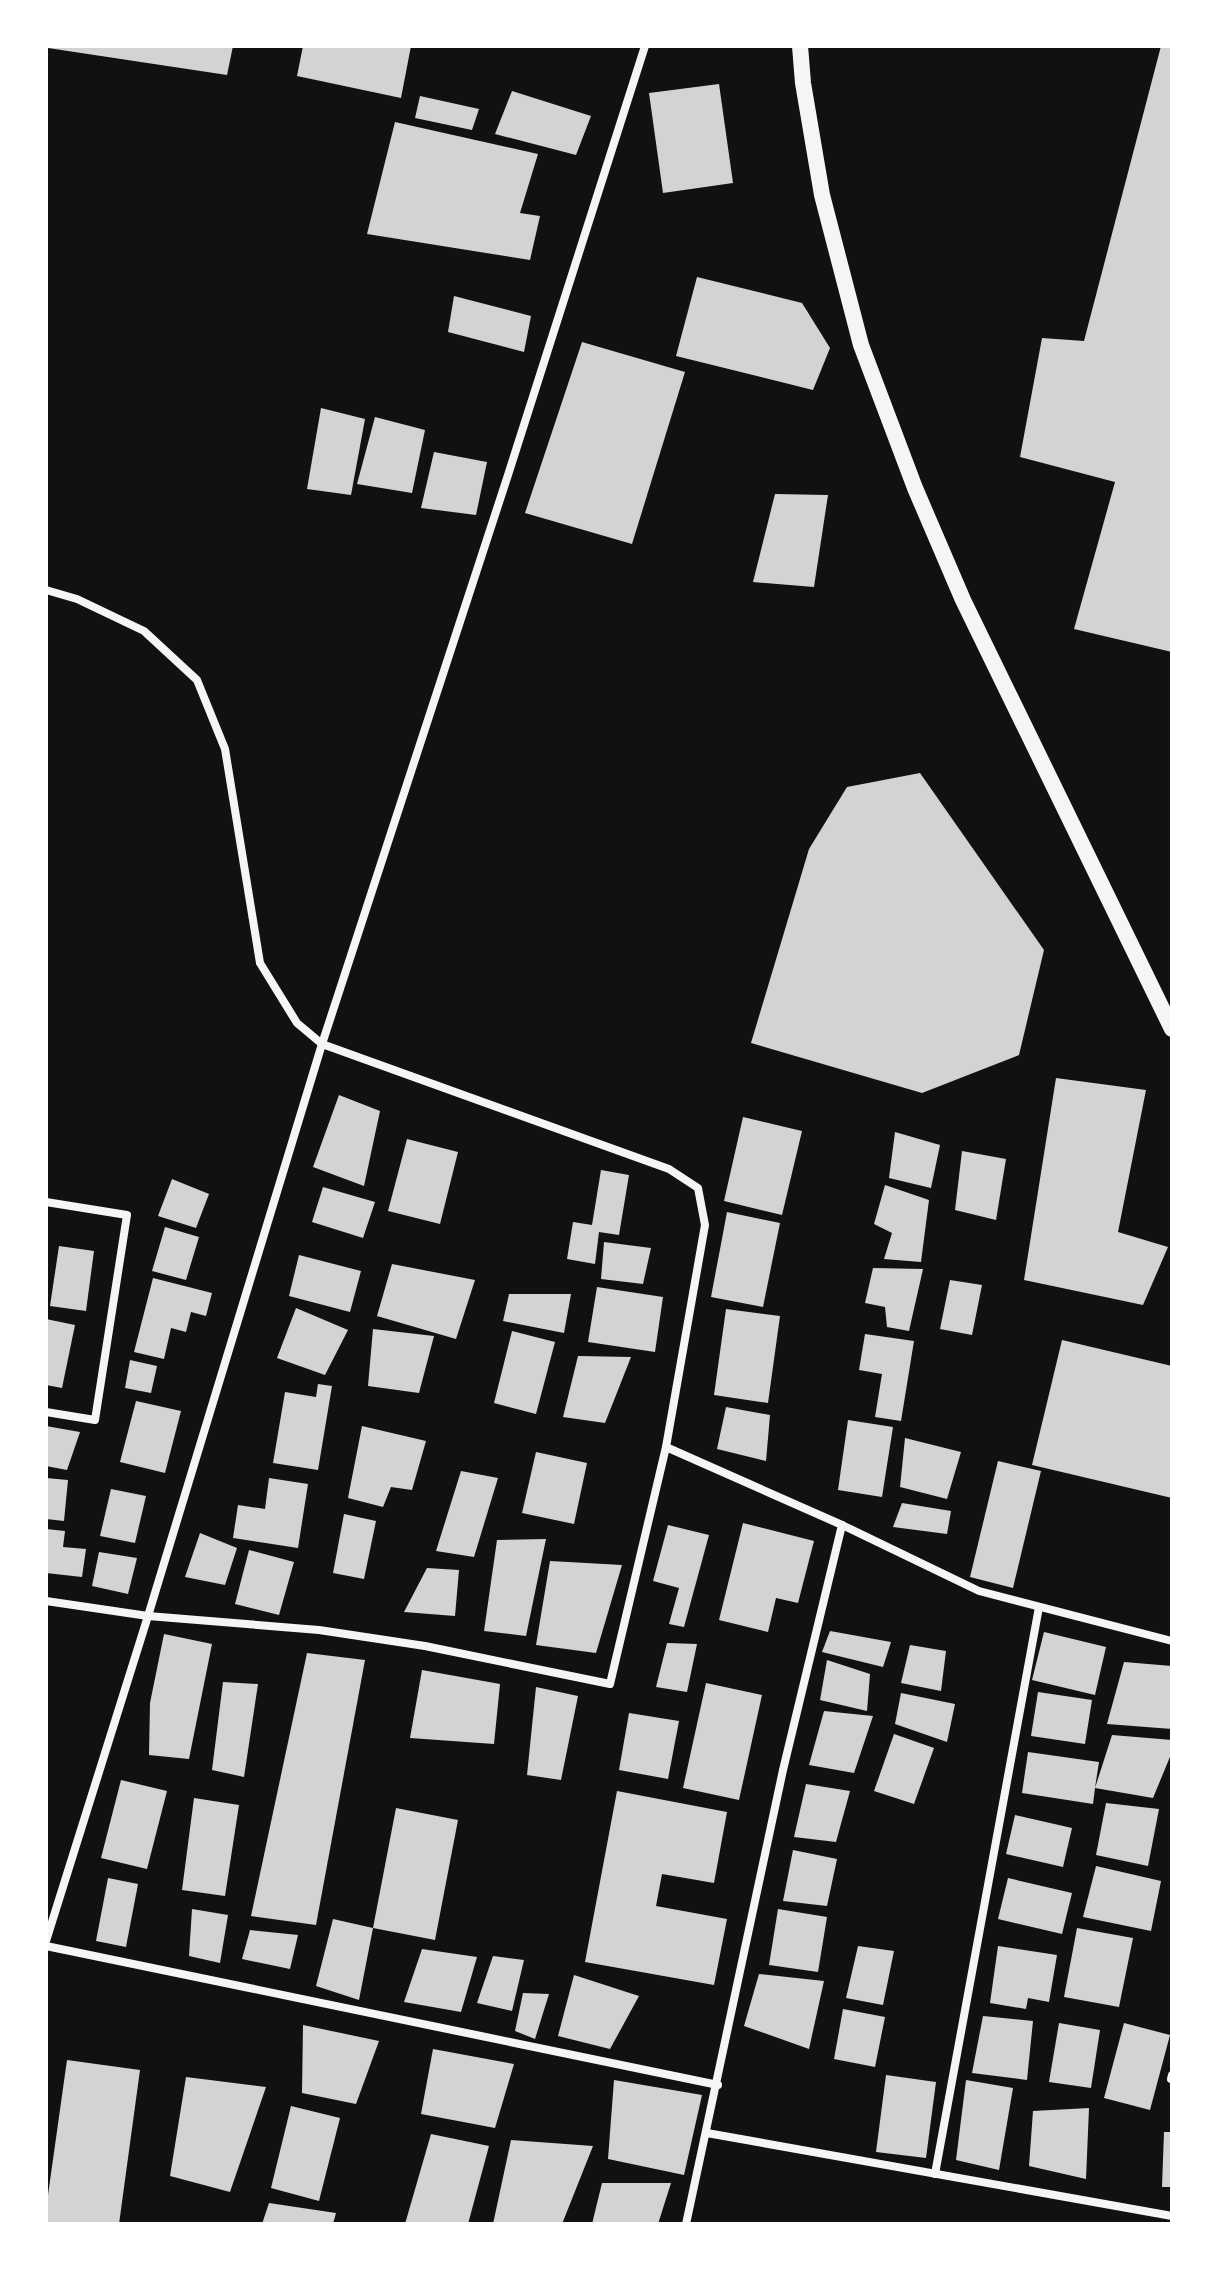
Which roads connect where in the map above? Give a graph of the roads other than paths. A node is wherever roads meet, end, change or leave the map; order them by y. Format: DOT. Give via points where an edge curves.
graph roads {
  1 [pos="645,46"];
  2 [pos="800,46"];
  3 [pos="46,590"];
  4 [pos="1172,1029"];
  5 [pos="322,1044"];
  6 [pos="46,1202"];
  7 [pos="46,1412"];
  8 [pos="666,1447"];
  9 [pos="842,1525"];
  10 [pos="46,1601"];
  11 [pos="1039,1607"];
  12 [pos="148,1616"];
  13 [pos="1172,1641"];
  14 [pos="46,1944"];
  15 [pos="718,2085"];
  16 [pos="707,2133"];
  17 [pos="935,2174"];
  18 [pos="1172,2216"];
  19 [pos="686,2224"];
  1 -- 5 [label="street"];
  2 -- 4 [label="main road" via="822,195 866,359 963,600"];
  3 -- 5 [label="street" via="144,631 197,680 225,749 260,963 297,1023"];
  5 -- 8 [label="street" via="669,1169 698,1188 705,1225"];
  5 -- 12 [label="street"];
  6 -- 7 [label="street" via="127,1215 95,1420"];
  8 -- 9 [label="street"];
  8 -- 12 [label="street" via="610,1684 334,1632"];
  9 -- 11 [label="street" via="979,1591"];
  9 -- 15 [label="street" via="783,1770"];
  10 -- 12 [label="street"];
  11 -- 13 [label="street"];
  11 -- 17 [label="street"];
  12 -- 14 [label="street"];
  14 -- 15 [label="street"];
  15 -- 16 [label="street"];
  16 -- 17 [label="street"];
  16 -- 19 [label="street"];
  17 -- 18 [label="street"];
}
